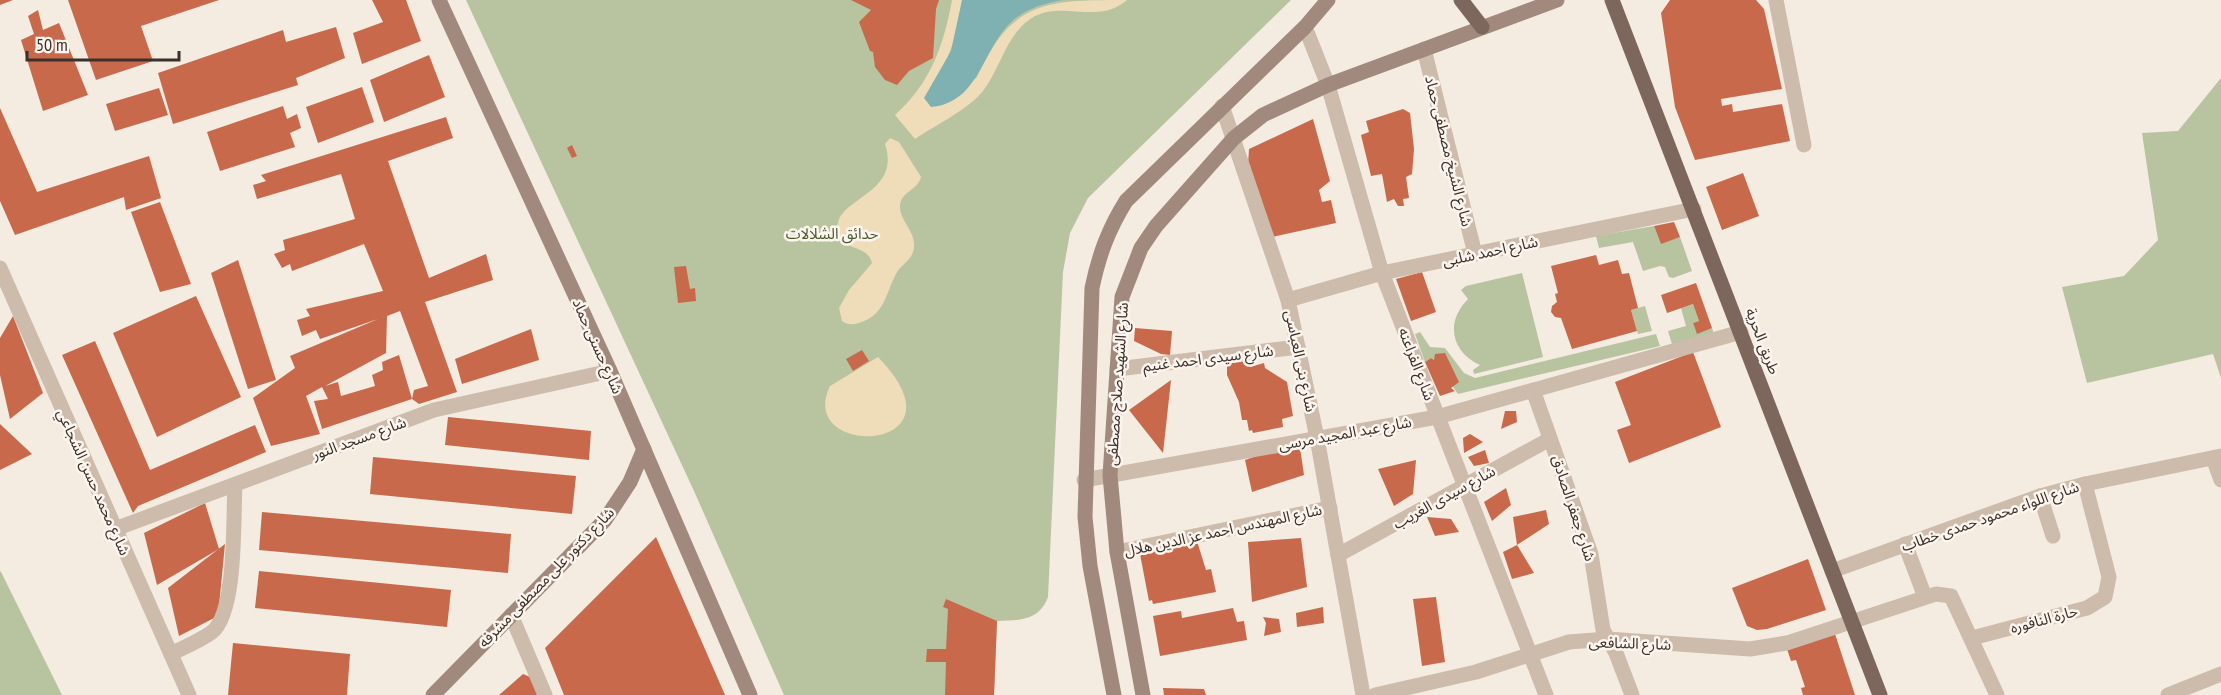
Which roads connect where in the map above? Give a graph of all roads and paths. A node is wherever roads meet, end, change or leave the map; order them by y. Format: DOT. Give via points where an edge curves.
graph roads {
  1 [pos="439,0"];
  2 [pos="1328,0"];
  3 [pos="1461,0"];
  4 [pos="1557,0"];
  5 [pos="1612,0"];
  6 [pos="1776,0"];
  7 [pos="1305,27"];
  8 [pos="1482,27"];
  9 [pos="1424,49"];
  10 [pos="1328,85"];
  11 [pos="1222,106"];
  12 [pos="1234,138"];
  13 [pos="1804,145"];
  14 [pos="1694,209"];
  15 [pos="1475,254"];
  16 [pos="0,268"];
  17 [pos="1382,273"];
  18 [pos="1288,300"];
  19 [pos="1741,332"];
  20 [pos="1298,347"];
  21 [pos="1117,369"];
  22 [pos="610,371"];
  23 [pos="1533,390"];
  24 [pos="1437,417"];
  25 [pos="1317,438"];
  26 [pos="1550,439"];
  27 [pos="644,449"];
  28 [pos="2217,457"];
  29 [pos="1110,475"];
  30 [pos="1084,480"];
  31 [pos="2221,480"];
  32 [pos="2085,484"];
  33 [pos="235,485"];
  34 [pos="1464,486"];
  35 [pos="2040,496"];
  36 [pos="1330,508"];
  37 [pos="115,529"];
  38 [pos="2053,536"];
  39 [pos="1905,544"];
  40 [pos="1117,552"];
  41 [pos="1338,555"];
  42 [pos="1832,571"];
  43 [pos="1925,597"];
  44 [pos="511,615"];
  45 [pos="1852,622"];
  46 [pos="1972,638"];
  47 [pos="1607,639"];
  48 [pos="171,654"];
  49 [pos="1530,654"];
  50 [pos="2221,674"];
  51 [pos="189,695"];
  52 [pos="433,695"];
  53 [pos="545,695"];
  54 [pos="750,695"];
  55 [pos="1114,695"];
  56 [pos="1143,695"];
  57 [pos="1362,695"];
  58 [pos="1375,695"];
  59 [pos="1546,695"];
  60 [pos="1632,695"];
  61 [pos="1880,695"];
  62 [pos="1997,695"];
  63 [pos="2168,695"];
  1 -- 22 [label="main road, شارع حسنى حماد"];
  2 -- 7 [label="main road, شارع الشهيد صلاح مصطفى"];
  3 -- 8 [label="main road"];
  4 -- 8 [label="main road, شارع الشهيد صلاح مصطفى"];
  5 -- 14 [label="main road, طريق الحرية"];
  6 -- 13 [label="street"];
  7 -- 10 [label="street, شارع الفراعنه"];
  7 -- 11 [label="main road, شارع الشهيد صلاح مصطفى"];
  8 -- 9 [label="main road, شارع الشهيد صلاح مصطفى"];
  9 -- 10 [label="main road, شارع الشهيد صلاح مصطفى"];
  9 -- 15 [label="street, شارع الشيخ مصطفى حماد"];
  10 -- 12 [label="main road, شارع الشهيد صلاح مصطفى" via="1263,115"];
  10 -- 17 [label="street, شارع الفراعنه"];
  11 -- 12 [label="street, شارع بنى العباسى"];
  11 -- 30 [label="main road, شارع الشهيد صلاح مصطفى" via="1126,201 1098,258 1092,288"];
  12 -- 18 [label="street, شارع بنى العباسى"];
  12 -- 21 [label="main road, شارع الشهيد صلاح مصطفى" via="1141,248 1122,297"];
  14 -- 15 [label="street, شارع احمد شلبى"];
  14 -- 19 [label="main road, طريق الحرية"];
  15 -- 17 [label="street, شارع احمد شلبى"];
  16 -- 37 [label="street, شارع محمد حسن الشجاعي"];
  17 -- 18 [label="street, شارع احمد شلبى"];
  17 -- 24 [label="street, شارع الفراعنه"];
  18 -- 20 [label="street, شارع بنى العباسى"];
  19 -- 23 [label="street, شارع عبد المجيد مرسى"];
  19 -- 42 [label="main road, طريق الحرية"];
  20 -- 21 [label="street, شارع سيدى احمد غنيم"];
  20 -- 25 [label="street, شارع بنى العباسى"];
  21 -- 29 [label="main road, شارع الشهيد صلاح مصطفى"];
  22 -- 27 [label="main road, شارع حسنى حماد"];
  22 -- 33 [label="street, شارع مسجد النور" via="434,411"];
  23 -- 24 [label="street, شارع عبد المجيد مرسى"];
  23 -- 26 [label="street, شارع جعفر الصادق"];
  24 -- 25 [label="street, شارع عبد المجيد مرسى"];
  24 -- 34 [label="street, شارع الفراعنه"];
  25 -- 29 [label="street, شارع عبد المجيد مرسى"];
  25 -- 36 [label="street, شارع بنى العباسى"];
  26 -- 34 [label="street, شارع سيدى الغريب"];
  26 -- 47 [label="street, شارع جعفر الصادق" via="1591,554"];
  27 -- 44 [label="main road, شارع دكتور على مصطفى مشرفه" via="630,482 604,520"];
  27 -- 54 [label="main road, شارع حسنى حماد"];
  28 -- 31 [label="street"];
  28 -- 32 [label="street, شارع اللواء محمود حمدى خطاب"];
  29 -- 30 [label="street, شارع عبد المجيد مرسى"];
  29 -- 40 [label="main road, شارع الشهيد صلاح مصطفى"];
  30 -- 55 [label="main road, شارع الشهيد صلاح مصطفى" via="1090,566"];
  32 -- 35 [label="street, شارع اللواء محمود حمدى خطاب"];
  32 -- 46 [label="street, حارة النافوره" via="2109,577 2105,597 2087,608"];
  33 -- 37 [label="street, شارع مسجد النور"];
  33 -- 48 [label="street" via="230,595 224,616 212,632"];
  34 -- 41 [label="street, شارع سيدى الغريب"];
  34 -- 49 [label="street, شارع الفراعنه"];
  35 -- 38 [label="street"];
  35 -- 39 [label="street, شارع اللواء محمود حمدى خطاب"];
  36 -- 40 [label="street, شارع المهندس احمد عز الدين هلال"];
  36 -- 41 [label="street, شارع بنى العباسى"];
  37 -- 48 [label="street, شارع محمد حسن الشجاعي"];
  39 -- 42 [label="street, شارع اللواء محمود حمدى خطاب"];
  39 -- 43 [label="street"];
  40 -- 56 [label="main road, شارع الشهيد صلاح مصطفى"];
  41 -- 57 [label="street, شارع بنى العباسى"];
  42 -- 45 [label="main road, طريق الحرية"];
  43 -- 45 [label="street, شارع الشافعى"];
  43 -- 46 [label="street" via="1951,596"];
  44 -- 52 [label="main road, شارع دكتور على مصطفى مشرفه"];
  44 -- 53 [label="street"];
  45 -- 47 [label="street, شارع الشافعى" via="1787,643 1750,649"];
  45 -- 61 [label="main road, طريق الحرية"];
  46 -- 62 [label="street"];
  47 -- 49 [label="street, شارع الشافعى" via="1569,642"];
  47 -- 60 [label="street, شارع جعفر الصادق"];
  48 -- 51 [label="street, شارع محمد حسن الشجاعي"];
  49 -- 58 [label="street, شارع الشافعى" via="1476,672"];
  49 -- 59 [label="street, شارع الفراعنه"];
  50 -- 63 [label="street"];
}
